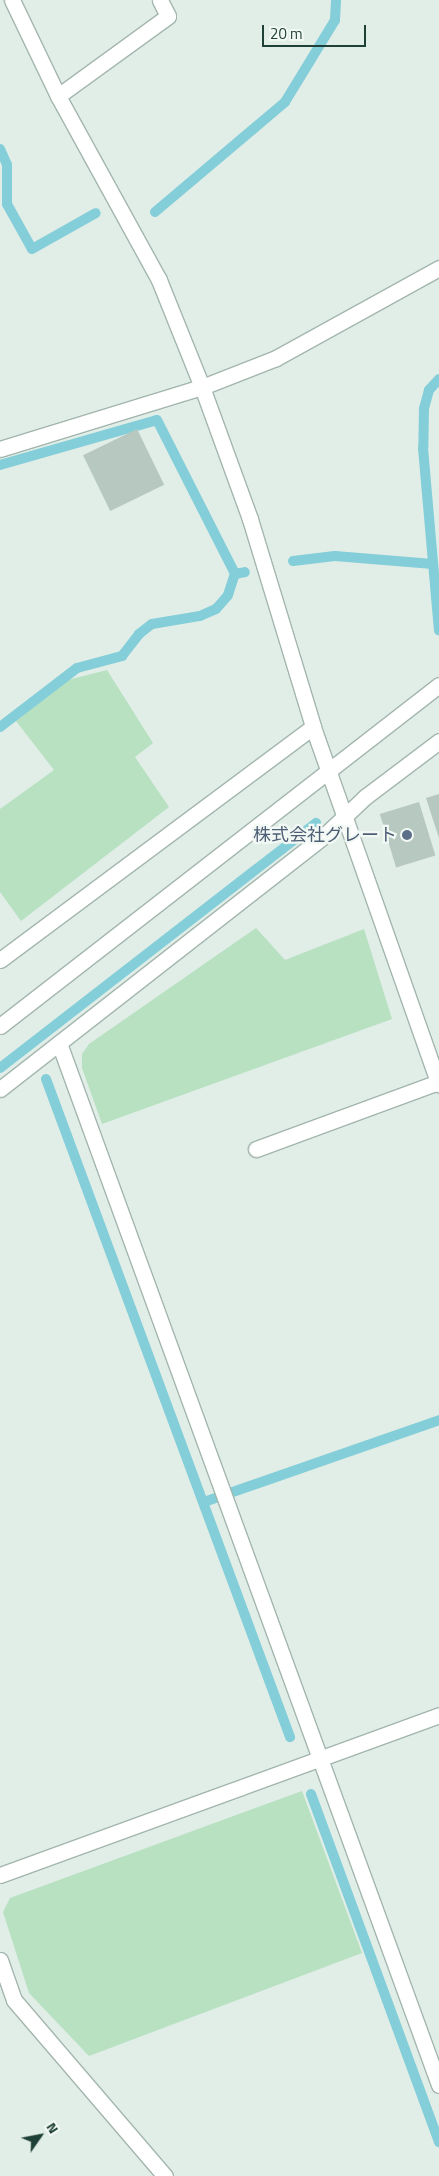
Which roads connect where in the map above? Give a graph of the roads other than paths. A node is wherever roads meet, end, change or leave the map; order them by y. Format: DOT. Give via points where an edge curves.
graph roads {
  1 [pos="12,0"];
  2 [pos="160,0"];
  3 [pos="58,96"];
  4 [pos="439,268"];
  5 [pos="202,387"];
  6 [pos="0,449"];
  7 [pos="439,685"];
  8 [pos="313,727"];
  9 [pos="439,741"];
  10 [pos="331,771"];
  11 [pos="346,816"];
  12 [pos="0,960"];
  13 [pos="0,1026"];
  14 [pos="59,1044"];
  15 [pos="439,1083"];
  16 [pos="0,1089"];
  17 [pos="256,1149"];
  18 [pos="439,1715"];
  19 [pos="320,1760"];
  20 [pos="0,1875"];
  21 [pos="0,1960"];
  22 [pos="439,2085"];
  23 [pos="165,2176"];
  1 -- 3 [label="street"];
  2 -- 3 [label="street" via="168,16"];
  3 -- 5 [label="street" via="159,280"];
  4 -- 5 [label="street" via="276,358"];
  5 -- 6 [label="street"];
  5 -- 8 [label="street" via="250,519"];
  7 -- 10 [label="street"];
  8 -- 10 [label="street"];
  8 -- 12 [label="street"];
  9 -- 11 [label="street"];
  10 -- 11 [label="street"];
  10 -- 13 [label="street"];
  11 -- 14 [label="street"];
  11 -- 15 [label="street"];
  14 -- 16 [label="street"];
  14 -- 19 [label="street"];
  15 -- 17 [label="street"];
  18 -- 19 [label="street"];
  19 -- 20 [label="street"];
  19 -- 22 [label="street"];
  21 -- 23 [label="street" via="14,2000"];
}
